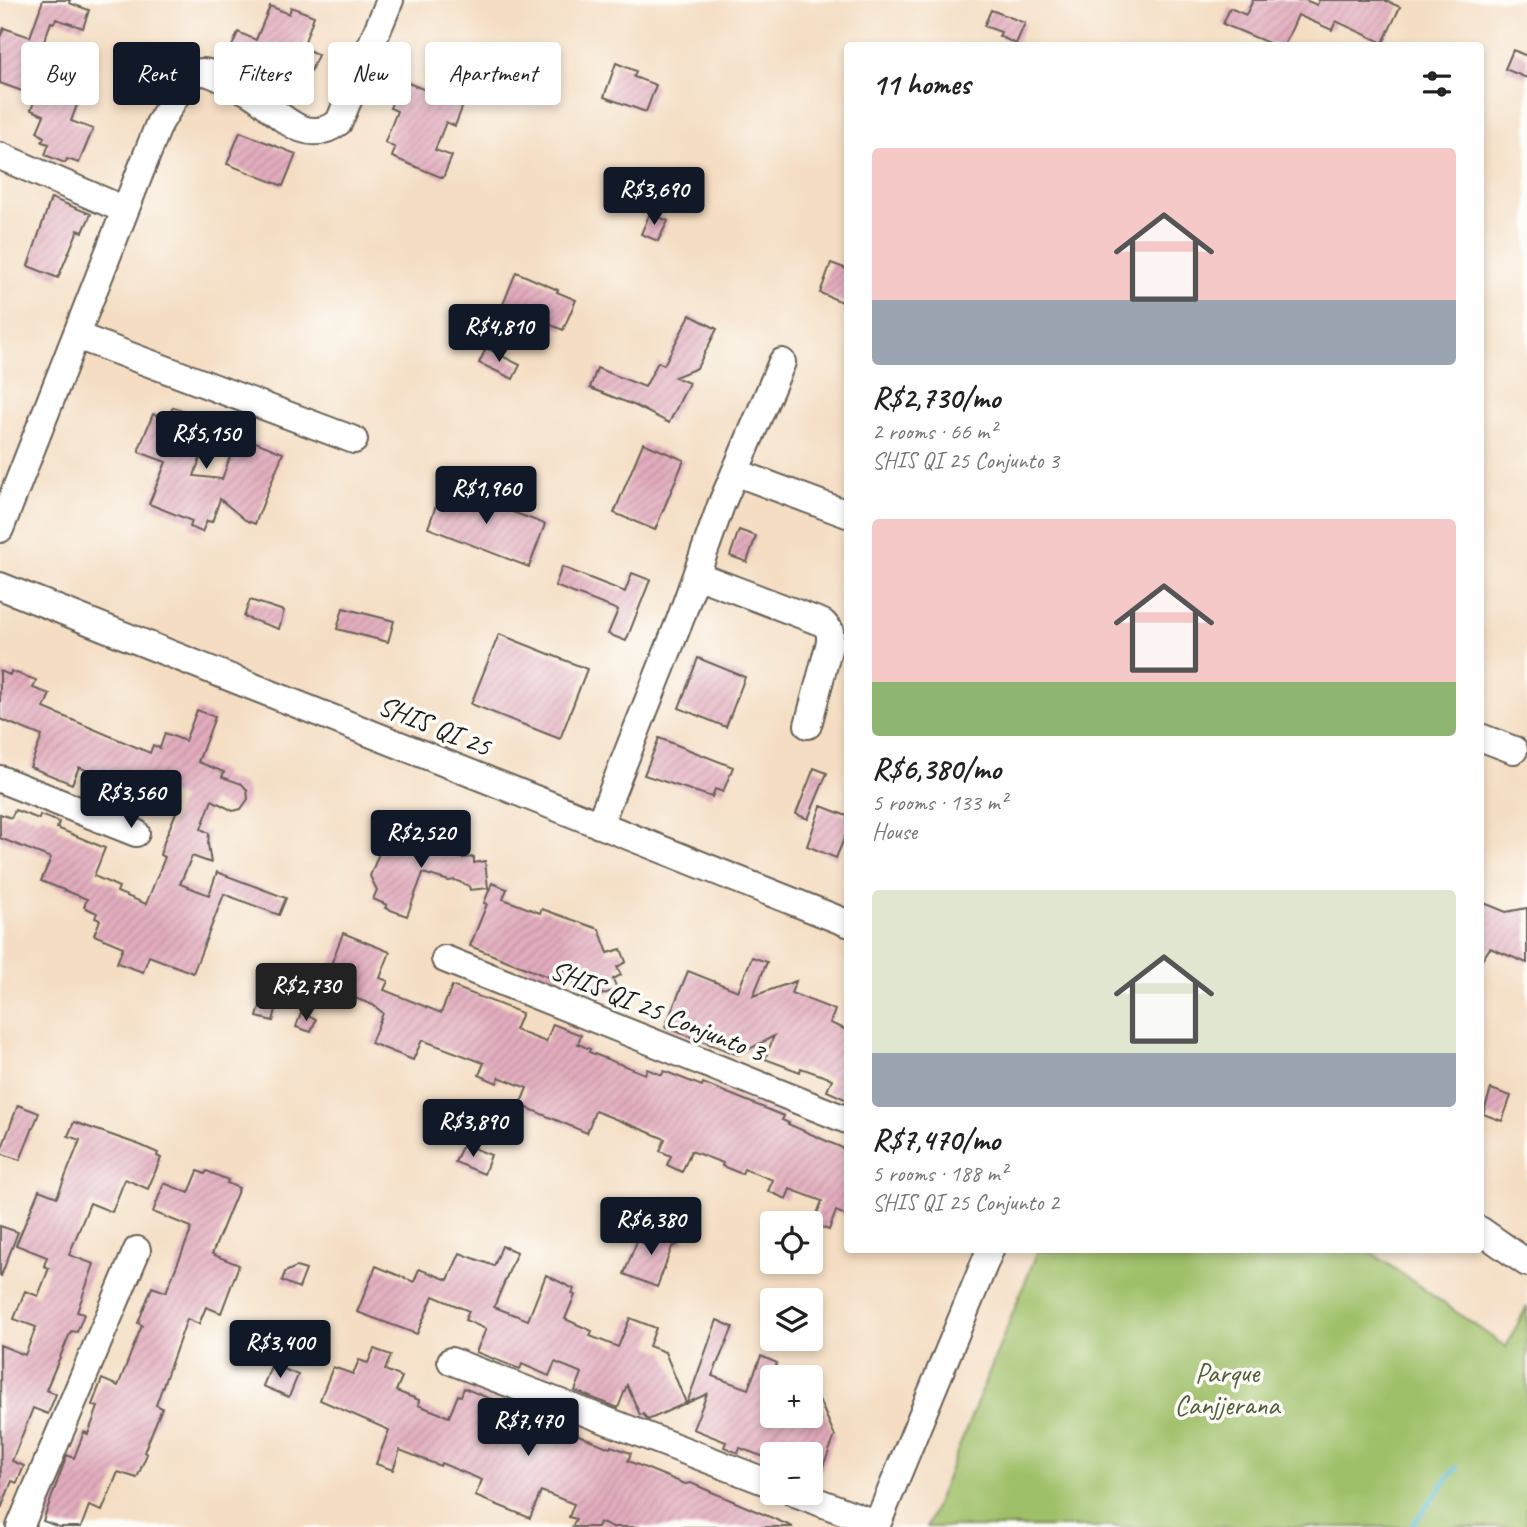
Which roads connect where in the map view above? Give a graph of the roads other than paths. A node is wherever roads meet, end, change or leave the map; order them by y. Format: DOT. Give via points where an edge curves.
graph roads {
  1 [pos="390,0"];
  2 [pos="0,156"];
  3 [pos="125,210"];
  4 [pos="77,336"];
  5 [pos="782,362"];
  6 [pos="354,440"];
  7 [pos="735,472"];
  8 [pos="844,513"];
  9 [pos="0,529"];
  10 [pos="696,575"];
  11 [pos="0,586"];
  12 [pos="808,725"];
  13 [pos="1484,739"];
  14 [pos="1514,750"];
  15 [pos="0,779"];
  16 [pos="599,825"];
  17 [pos="136,833"];
  18 [pos="844,922"];
  19 [pos="445,958"];
  20 [pos="844,1119"];
  21 [pos="1484,1233"];
  22 [pos="137,1250"];
  23 [pos="989,1253"];
  24 [pos="1527,1263"];
  25 [pos="451,1361"];
  26 [pos="760,1479"];
  27 [pos="823,1505"];
  28 [pos="876,1526"];
  29 [pos="20,1527"];
  1 -- 3 [label="street" via="339,122 331,129 308,131 282,119 250,93 201,71 177,94 159,124"];
  2 -- 3 [label="street"];
  3 -- 4 [label="street"];
  4 -- 6 [label="street"];
  4 -- 9 [label="street"];
  5 -- 7 [label="street"];
  7 -- 8 [label="street"];
  7 -- 10 [label="street"];
  10 -- 12 [label="street" via="823,623 830,631"];
  10 -- 16 [label="street"];
  11 -- 16 [label="street, SHIS QI 25"];
  13 -- 14 [label="street"];
  15 -- 17 [label="street"];
  16 -- 18 [label="street, SHIS QI 25"];
  19 -- 20 [label="street, SHIS QI 25 Conjunto 3"];
  21 -- 24 [label="street"];
  22 -- 29 [label="street"];
  23 -- 28 [label="street"];
  25 -- 26 [label="street"];
  27 -- 28 [label="street"];
}
